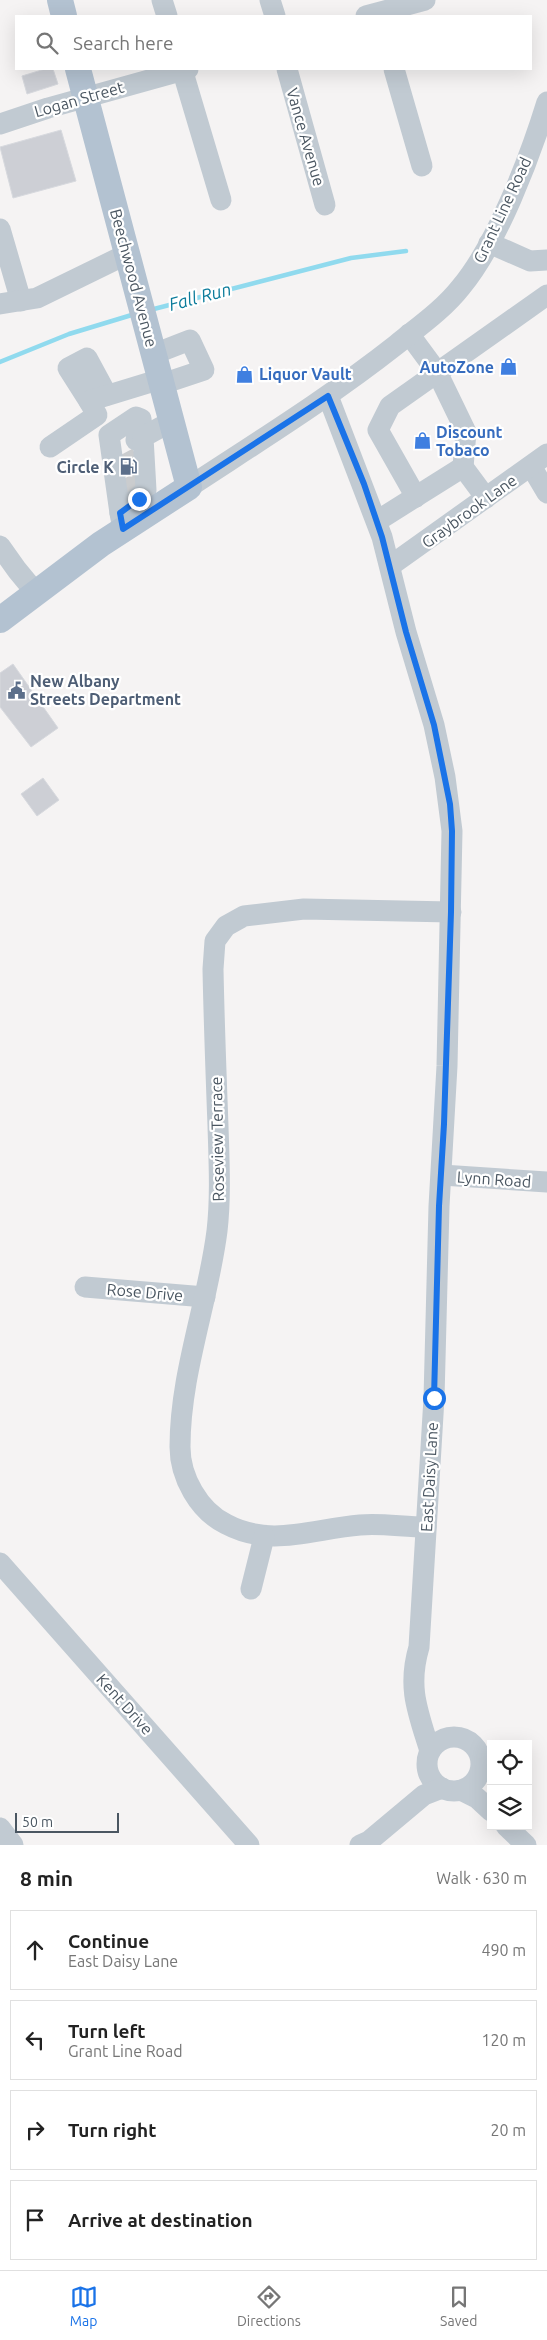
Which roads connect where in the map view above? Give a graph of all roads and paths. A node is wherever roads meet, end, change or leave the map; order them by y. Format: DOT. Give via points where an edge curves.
graph roads {
  1 [pos="60,0"];
  2 [pos="162,0"];
  3 [pos="270,0"];
  4 [pos="425,0"];
  5 [pos="374,11"];
  6 [pos="64,15"];
  7 [pos="167,15"];
  8 [pos="275,15"];
  9 [pos="78,70"];
  10 [pos="180,70"];
  11 [pos="184,70"];
  12 [pos="288,70"];
  13 [pos="394,70"];
  14 [pos="85,97"];
  15 [pos="547,102"];
  16 [pos="0,124"];
  17 [pos="541,137"];
  18 [pos="422,166"];
  19 [pos="221,200"];
  20 [pos="325,205"];
  21 [pos="0,229"];
  22 [pos="489,243"];
  23 [pos="127,254"];
  24 [pos="547,260"];
  25 [pos="547,295"];
  26 [pos="21,301"];
  27 [pos="0,304"];
  28 [pos="409,334"];
  29 [pos="154,354"];
  30 [pos="437,372"];
  31 [pos="161,382"];
  32 [pos="328,396"];
  33 [pos="172,421"];
  34 [pos="50,447"];
  35 [pos="128,454"];
  36 [pos="539,460"];
  37 [pos="463,467"];
  38 [pos="189,487"];
  39 [pos="547,493"];
  40 [pos="416,497"];
  41 [pos="486,498"];
  42 [pos="121,507"];
  43 [pos="377,521"];
  44 [pos="0,546"];
  45 [pos="390,566"];
  46 [pos="36,593"];
  47 [pos="0,620"];
  48 [pos="451,912"];
  49 [pos="442,1175"];
  50 [pos="547,1182"];
  51 [pos="85,1288"];
  52 [pos="205,1297"];
  53 [pos="426,1527"];
  54 [pos="264,1537"];
  55 [pos="0,1563"];
  56 [pos="251,1589"];
  57 [pos="419,1647"];
  58 [pos="451,1738"];
  59 [pos="429,1760"];
  60 [pos="480,1771"];
  61 [pos="487,1785"];
  62 [pos="451,1789"];
  63 [pos="487,1807"];
  64 [pos="0,1828"];
  65 [pos="510,1830"];
  66 [pos="525,1830"];
  67 [pos="361,1844"];
  68 [pos="13,1845"];
  69 [pos="250,1845"];
  70 [pos="526,1845"];
  71 [pos="538,1845"];
  1 -- 6 [label="main road"];
  2 -- 7 [label="street"];
  3 -- 8 [label="street"];
  4 -- 5 [label="street"];
  9 -- 14 [label="main road, Beechwood Avenue"];
  10 -- 14 [label="street, Logan Street"];
  11 -- 19 [label="street"];
  12 -- 20 [label="street, Vance Avenue"];
  13 -- 18 [label="street"];
  14 -- 16 [label="street, Logan Street"];
  14 -- 23 [label="main road, Beechwood Avenue"];
  15 -- 17 [label="street, Grant Line Road"];
  17 -- 22 [label="street, Grant Line Road"];
  21 -- 26 [label="street"];
  22 -- 24 [label="street" via="530,261"];
  22 -- 28 [label="street, Grant Line Road" via="461,288"];
  23 -- 26 [label="street" via="47,295"];
  23 -- 29 [label="main road, Beechwood Avenue"];
  25 -- 30 [label="street"];
  26 -- 27 [label="street"];
  28 -- 30 [label="street"];
  28 -- 32 [label="street, Grant Line Road"];
  29 -- 31 [label="main road, Beechwood Avenue"];
  29 -- 31 [label="street" via="190,340 204,370"];
  30 -- 37 [label="street" via="466,432"];
  30 -- 40 [label="street" via="390,406 378,430"];
  31 -- 33 [label="main road, Beechwood Avenue"];
  31 -- 34 [label="street" via="98,398 97,415"];
  32 -- 38 [label="street, Grant Line Road"];
  32 -- 43 [label="street, East Daisy Lane"];
  33 -- 35 [label="street"];
  33 -- 38 [label="main road, Beechwood Avenue"];
  35 -- 42 [label="street"];
  35 -- 42 [label="street" via="146,490"];
  36 -- 39 [label="street"];
  36 -- 41 [label="street, Graybrook Lane"];
  37 -- 40 [label="street"];
  37 -- 41 [label="street"];
  38 -- 42 [label="main road, Grant Line Road"];
  40 -- 43 [label="street"];
  41 -- 45 [label="street, Graybrook Lane"];
  42 -- 46 [label="main road, Grant Line Road"];
  43 -- 45 [label="street, East Daisy Lane"];
  44 -- 46 [label="street"];
  45 -- 48 [label="street, East Daisy Lane" via="445,777 452,831"];
  46 -- 47 [label="main road, Grant Line Road"];
  48 -- 49 [label="street, East Daisy Lane"];
  48 -- 52 [label="street, Roseview Terrace" via="304,909 244,916 226,926 215,941 218,1211"];
  49 -- 50 [label="street, Lynn Road"];
  49 -- 53 [label="street, East Daisy Lane"];
  51 -- 52 [label="street, Rose Drive"];
  52 -- 54 [label="street, Roseview Terrace" via="186,1379 180,1448 183,1464 194,1493 213,1515 224,1524"];
  53 -- 54 [label="street, Roseview Terrace" via="363,1525"];
  53 -- 57 [label="street, East Daisy Lane"];
  54 -- 56 [label="street"];
  55 -- 69 [label="street, Kent Drive"];
  57 -- 58 [label="street, East Daisy Lane" via="423,1687 432,1717"];
  57 -- 59 [label="street, East Daisy Lane" via="413,1668 414,1701"];
  58 -- 59 [label="street" via="440,1741"];
  58 -- 60 [label="street" via="462,1738 475,1747"];
  59 -- 62 [label="street" via="433,1781"];
  59 -- 67 [label="street" via="414,1788 364,1836"];
  60 -- 61 [label="street"];
  60 -- 62 [label="street" via="474,1783"];
  62 -- 63 [label="street" via="477,1798"];
  62 -- 67 [label="street" via="424,1795 369,1842"];
  64 -- 68 [label="street"];
  65 -- 70 [label="street"];
  66 -- 71 [label="street"];
}
